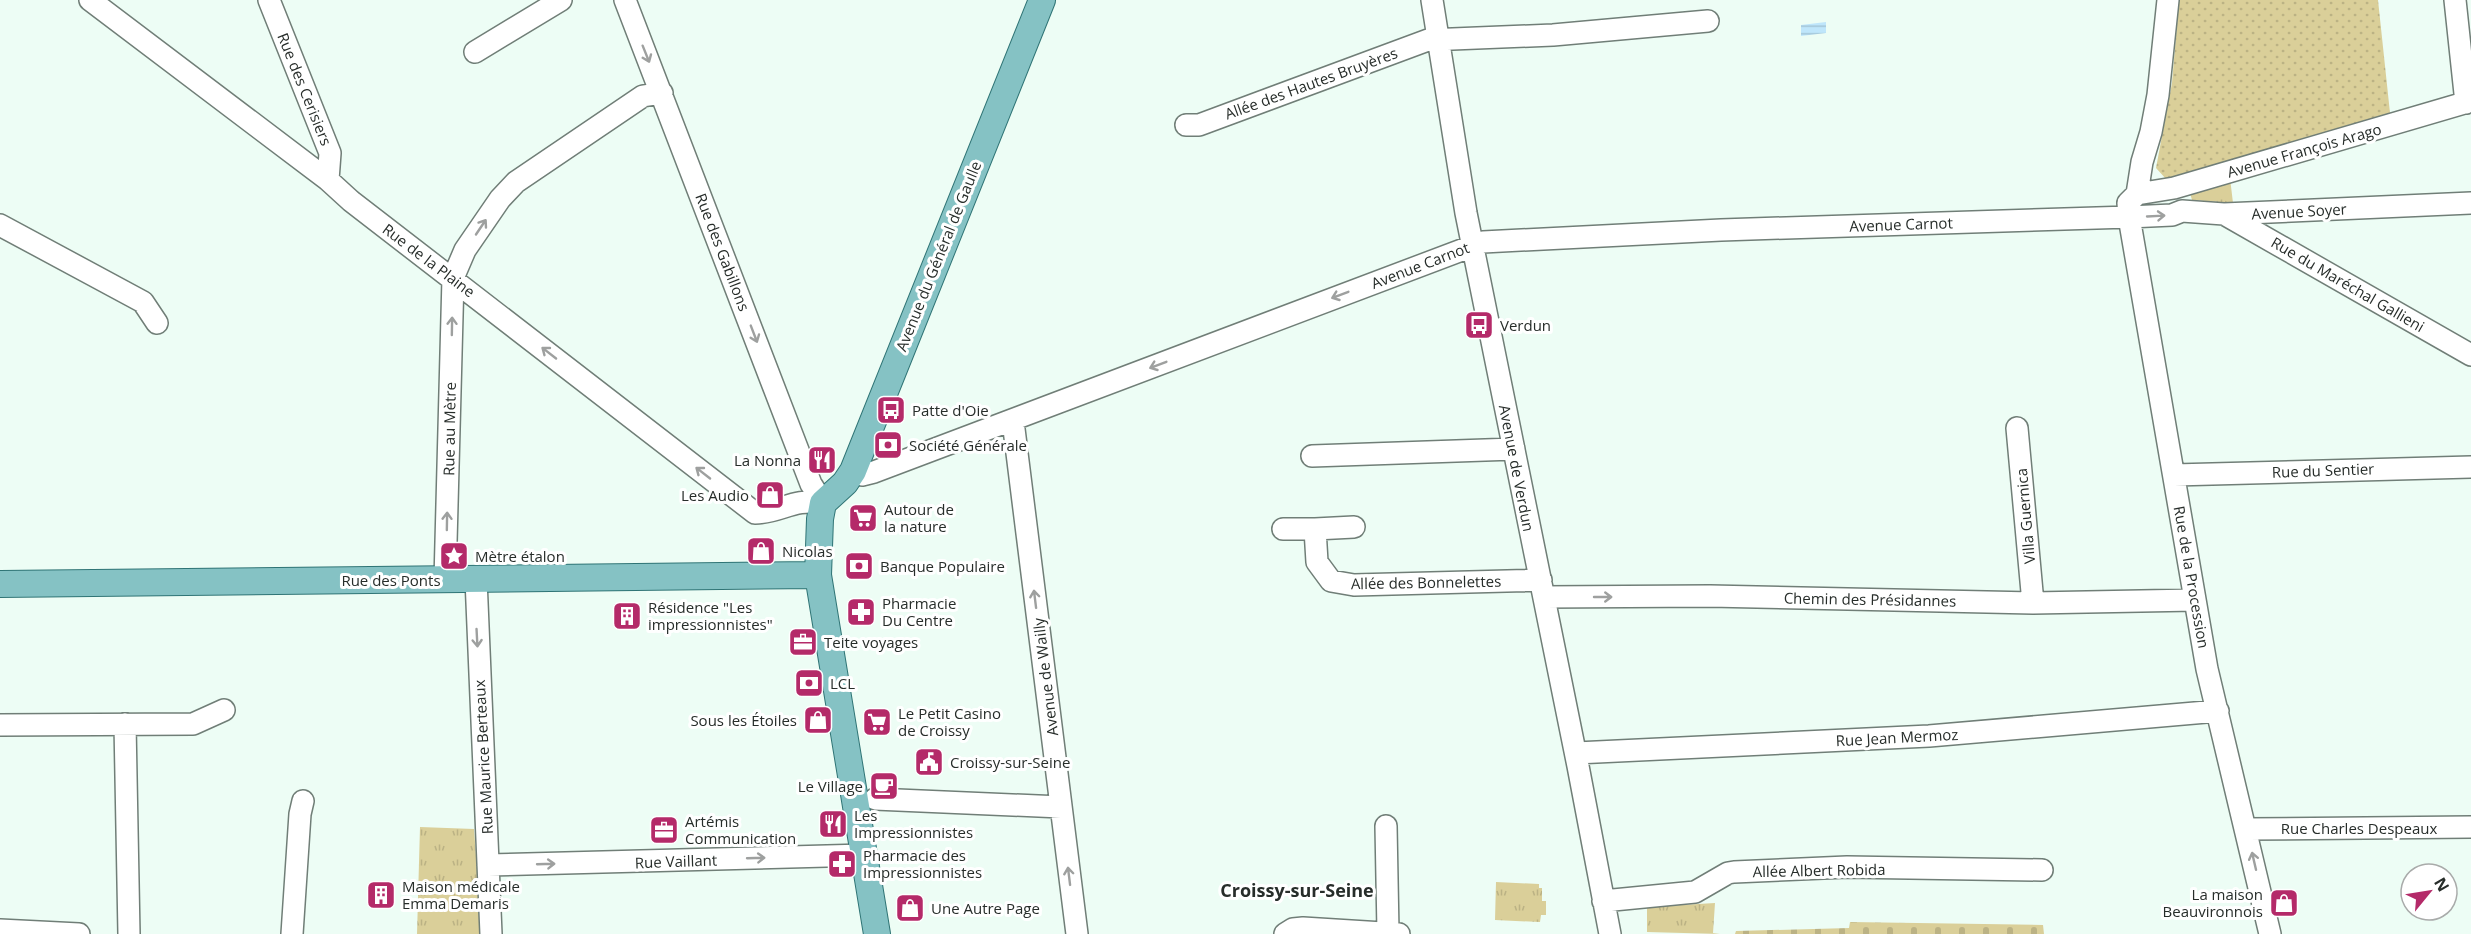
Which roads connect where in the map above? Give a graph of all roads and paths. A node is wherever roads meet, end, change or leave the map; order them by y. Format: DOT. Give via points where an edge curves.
graph roads {
  1 [pos="90,0"];
  2 [pos="269,0"];
  3 [pos="561,0"];
  4 [pos="625,0"];
  5 [pos="1042,0"];
  6 [pos="1432,0"];
  7 [pos="2168,0"];
  8 [pos="2455,0"];
  9 [pos="1708,21"];
  10 [pos="1437,39"];
  11 [pos="475,52"];
  12 [pos="662,93"];
  13 [pos="2469,102"];
  14 [pos="1186,125"];
  15 [pos="328,180"];
  16 [pos="2174,188"];
  17 [pos="2137,194"];
  18 [pos="2471,203"];
  19 [pos="2182,211"];
  20 [pos="2224,214"];
  21 [pos="2129,217"];
  22 [pos="0,225"];
  23 [pos="1473,244"];
  24 [pos="453,278"];
  25 [pos="157,323"];
  26 [pos="2471,355"];
  27 [pos="1013,421"];
  28 [pos="2017,428"];
  29 [pos="1514,449"];
  30 [pos="1312,456"];
  31 [pos="2471,467"];
  32 [pos="853,471"];
  33 [pos="2174,475"];
  34 [pos="823,503"];
  35 [pos="1354,527"];
  36 [pos="1282,529"];
  37 [pos="1315,529"];
  38 [pos="818,575"];
  39 [pos="476,579"];
  40 [pos="446,580"];
  41 [pos="0,584"];
  42 [pos="1543,589"];
  43 [pos="2195,600"];
  44 [pos="2033,603"];
  45 [pos="224,710"];
  46 [pos="2218,711"];
  47 [pos="125,724"];
  48 [pos="0,725"];
  49 [pos="1576,753"];
  50 [pos="875,798"];
  51 [pos="303,801"];
  52 [pos="1061,807"];
  53 [pos="1384,821"];
  54 [pos="2471,827"];
  55 [pos="2247,829"];
  56 [pos="864,855"];
  57 [pos="488,865"];
  58 [pos="2042,870"];
  59 [pos="1603,901"];
  60 [pos="0,930"];
  61 [pos="1394,933"];
  62 [pos="79,934"];
  63 [pos="129,934"];
  64 [pos="292,934"];
  65 [pos="491,934"];
  66 [pos="877,934"];
  67 [pos="1077,934"];
  68 [pos="1285,934"];
  69 [pos="1610,934"];
  70 [pos="2270,934"];
  1 -- 15 [label="street, Rue de la Plaine"];
  2 -- 15 [label="street, Rue des Cerisiers" via="330,153"];
  3 -- 11 [label="street"];
  4 -- 12 [label="street, Rue des Gabillons, one-way"];
  5 -- 32 [label="main road, Avenue du Général de Gaulle"];
  6 -- 10 [label="street, Avenue de Verdun"];
  7 -- 17 [label="street" via="2158,95"];
  8 -- 13 [label="street"];
  9 -- 10 [label="street, Allée des Hautes Bruyères"];
  10 -- 14 [label="street, Allée des Hautes Bruyères" via="1428,39 1199,125"];
  10 -- 23 [label="street, Avenue de Verdun"];
  24 -- 12 [label="street, one-way" via="465,250 516,182 642,96"];
  12 -- 34 [label="street, Rue des Gabillons, one-way" via="811,484"];
  13 -- 16 [label="street, Avenue François Arago"];
  15 -- 24 [label="street, Rue de la Plaine"];
  16 -- 17 [label="street, Avenue François Arago"];
  16 -- 19 [label="street" via="2181,196"];
  17 -- 21 [label="street" via="2128,203"];
  18 -- 20 [label="street, Avenue Soyer"];
  19 -- 20 [label="street, Avenue Soyer"];
  21 -- 19 [label="street, Avenue Soyer, one-way"];
  20 -- 26 [label="street, Rue du Maréchal Gallieni"];
  21 -- 23 [label="street, Avenue Carnot" via="1721,230"];
  21 -- 33 [label="street, Rue de la Procession"];
  22 -- 25 [label="street" via="143,302"];
  23 -- 27 [label="street, Avenue Carnot, one-way"];
  23 -- 29 [label="street, Avenue de Verdun"];
  34 -- 24 [label="street, Rue de la Plaine, one-way" via="798,501 768,513 755,513"];
  40 -- 24 [label="street, Rue au Mètre, one-way"];
  27 -- 32 [label="street, Avenue Carnot" via="874,472 862,475"];
  52 -- 27 [label="street, Avenue de Wailly, one-way"];
  28 -- 44 [label="street, Villa Guernica"];
  29 -- 30 [label="street"];
  29 -- 42 [label="street, Avenue de Verdun"];
  31 -- 33 [label="street, Rue du Sentier"];
  32 -- 34 [label="main road, Avenue du Général de Gaulle"];
  33 -- 43 [label="street, Rue de la Procession"];
  34 -- 38 [label="main road"];
  35 -- 37 [label="street"];
  36 -- 37 [label="street"];
  37 -- 42 [label="street, Allée des Bonnelettes" via="1317,562 1331,581 1354,585"];
  38 -- 39 [label="main road, Rue des Ponts"];
  38 -- 56 [label="main road"];
  39 -- 40 [label="main road, Rue des Ponts"];
  39 -- 57 [label="street, Rue Maurice Berteaux, one-way"];
  40 -- 41 [label="main road, Rue des Ponts"];
  42 -- 44 [label="street, Chemin des Présidannes, one-way"];
  42 -- 49 [label="street, Avenue de Verdun"];
  43 -- 44 [label="street, Chemin des Présidannes"];
  43 -- 46 [label="street, Rue de la Procession"];
  45 -- 47 [label="street" via="193,724"];
  46 -- 49 [label="street, Rue Jean Mermoz" via="1929,736"];
  46 -- 55 [label="street, Rue de la Procession"];
  47 -- 48 [label="street"];
  47 -- 63 [label="street"];
  49 -- 59 [label="street, Avenue de Verdun"];
  50 -- 52 [label="street"];
  51 -- 64 [label="street"];
  67 -- 52 [label="street, Avenue de Wailly, one-way"];
  53 -- 61 [label="street"];
  54 -- 55 [label="street, Rue Charles Despeaux"];
  70 -- 55 [label="street, Rue de la Procession, one-way"];
  57 -- 56 [label="street, Rue Vaillant, one-way"];
  56 -- 66 [label="main road"];
  57 -- 65 [label="street, Rue Maurice Berteaux"];
  58 -- 59 [label="street, Allée Albert Robida" via="1847,867 1734,872 1695,892"];
  59 -- 69 [label="street, Avenue de Verdun"];
  60 -- 62 [label="street"];
  61 -- 68 [label="street" via="1303,928"];
}
